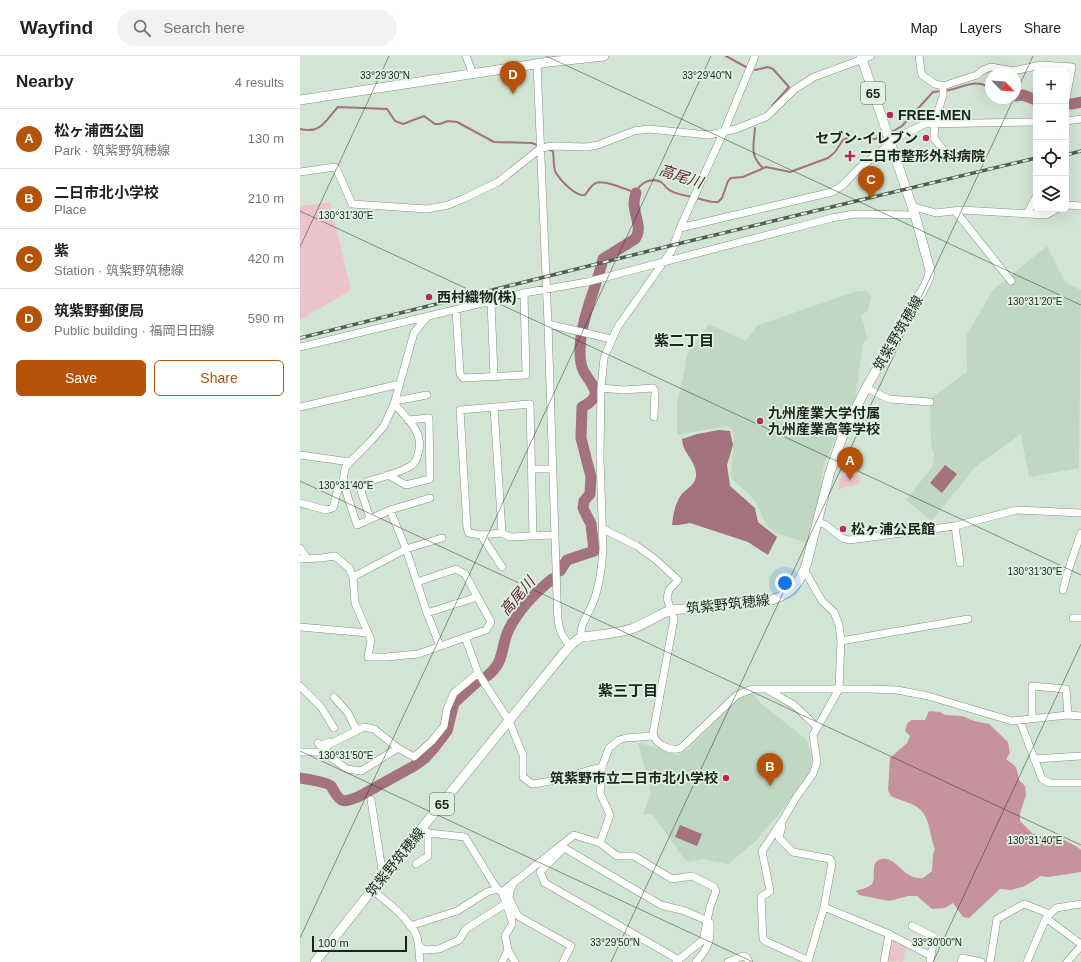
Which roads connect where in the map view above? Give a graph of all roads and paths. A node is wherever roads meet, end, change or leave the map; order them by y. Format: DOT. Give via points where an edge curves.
graph roads {
  1 [pos="466,56"];
  2 [pos="604,56"];
  3 [pos="755,56"];
  4 [pos="871,56"];
  5 [pos="919,56"];
  6 [pos="861,57"];
  7 [pos="537,60"];
  8 [pos="473,74"];
  9 [pos="1069,82"];
  10 [pos="943,90"];
  11 [pos="300,100"];
  12 [pos="1081,119"];
  13 [pos="1069,120"];
  14 [pos="1033,122"];
  15 [pos="935,124"];
  16 [pos="724,131"];
  17 [pos="890,142"];
  18 [pos="541,148"];
  19 [pos="946,159"];
  20 [pos="300,172"];
  21 [pos="1033,203"];
  22 [pos="1069,206"];
  23 [pos="1081,206"];
  24 [pos="913,211"];
  25 [pos="956,212"];
  26 [pos="1052,212"];
  27 [pos="1027,214"];
  28 [pos="680,228"];
  29 [pos="665,260"];
  30 [pos="1012,281"];
  31 [pos="546,290"];
  32 [pos="524,293"];
  33 [pos="491,302"];
  34 [pos="456,310"];
  35 [pos="427,317"];
  36 [pos="548,324"];
  37 [pos="611,339"];
  38 [pos="300,348"];
  39 [pos="494,376"];
  40 [pos="400,384"];
  41 [pos="601,388"];
  42 [pos="866,388"];
  43 [pos="427,395"];
  44 [pos="394,402"];
  45 [pos="930,402"];
  46 [pos="300,407"];
  47 [pos="494,407"];
  48 [pos="654,417"];
  49 [pos="408,420"];
  50 [pos="300,454"];
  51 [pos="350,462"];
  52 [pos="552,468"];
  53 [pos="531,469"];
  54 [pos="388,475"];
  55 [pos="343,482"];
  56 [pos="430,498"];
  57 [pos="300,503"];
  58 [pos="390,510"];
  59 [pos="1081,513"];
  60 [pos="370,518"];
  61 [pos="818,522"];
  62 [pos="955,526"];
  63 [pos="602,528"];
  64 [pos="502,533"];
  65 [pos="1081,533"];
  66 [pos="481,535"];
  67 [pos="554,535"];
  68 [pos="533,536"];
  69 [pos="442,538"];
  70 [pos="300,548"];
  71 [pos="406,549"];
  72 [pos="304,559"];
  73 [pos="960,563"];
  74 [pos="502,567"];
  75 [pos="804,571"];
  76 [pos="354,577"];
  77 [pos="417,582"];
  78 [pos="1063,590"];
  79 [pos="477,597"];
  80 [pos="671,610"];
  81 [pos="427,613"];
  82 [pos="1073,618"];
  83 [pos="1081,618"];
  84 [pos="968,619"];
  85 [pos="300,627"];
  86 [pos="368,633"];
  87 [pos="466,637"];
  88 [pos="581,638"];
  89 [pos="841,640"];
  90 [pos="440,646"];
  91 [pos="570,646"];
  92 [pos="478,673"];
  93 [pos="300,686"];
  94 [pos="767,689"];
  95 [pos="839,690"];
  96 [pos="334,697"];
  97 [pos="1068,715"];
  98 [pos="1081,716"];
  99 [pos="1032,719"];
  100 [pos="509,721"];
  101 [pos="1020,721"];
  102 [pos="817,727"];
  103 [pos="334,728"];
  104 [pos="357,731"];
  105 [pos="653,736"];
  106 [pos="339,739"];
  107 [pos="318,743"];
  108 [pos="398,748"];
  109 [pos="300,752"];
  110 [pos="322,752"];
  111 [pos="1081,756"];
  112 [pos="1034,759"];
  113 [pos="602,767"];
  114 [pos="1081,783"];
  115 [pos="371,800"];
  116 [pos="784,818"];
  117 [pos="425,830"];
  118 [pos="600,843"];
  119 [pos="562,847"];
  120 [pos="416,864"];
  121 [pos="383,876"];
  122 [pos="514,882"];
  123 [pos="372,890"];
  124 [pos="499,890"];
  125 [pos="505,904"];
  126 [pos="1081,904"];
  127 [pos="824,907"];
  128 [pos="1048,916"];
  129 [pos="709,918"];
  130 [pos="410,926"];
  131 [pos="912,926"];
  132 [pos="889,934"];
  133 [pos="1081,945"];
  134 [pos="419,946"];
  135 [pos="508,950"];
  136 [pos="930,959"];
  137 [pos="678,961"];
  138 [pos="807,961"];
  139 [pos="315,962"];
  140 [pos="420,962"];
  141 [pos="502,962"];
  142 [pos="514,962"];
  143 [pos="563,962"];
  144 [pos="696,962"];
  145 [pos="728,962"];
  146 [pos="749,962"];
  147 [pos="884,962"];
  148 [pos="961,962"];
  149 [pos="981,962"];
  150 [pos="990,962"];
  151 [pos="1028,962"];
  152 [pos="1067,962"];
  1 -- 8 [label="street"];
  2 -- 7 [label="main road"];
  3 -- 16 [label="street"];
  4 -- 6 [label="street"];
  5 -- 10 [label="street" via="922,75"];
  6 -- 16 [label="street" via="814,77 795,89 766,117"];
  6 -- 17 [label="main road, 筑紫野筑穂線 / 65"];
  7 -- 8 [label="main road"];
  7 -- 18 [label="street"];
  8 -- 11 [label="main road"];
  9 -- 10 [label="street" via="1072,67 1041,65 1013,71 991,67"];
  10 -- 15 [label="street"];
  12 -- 13 [label="street"];
  14 -- 15 [label="street"];
  15 -- 17 [label="street" via="925,124"];
  15 -- 19 [label="street" via="934,138 944,151"];
  16 -- 18 [label="street" via="709,134 648,129 634,131 598,145"];
  16 -- 28 [label="street"];
  17 -- 24 [label="main road, 筑紫野筑穂線 / 65"];
  17 -- 28 [label="street" via="832,192"];
  18 -- 20 [label="street" via="498,182 459,201 427,209 352,204 335,167"];
  18 -- 31 [label="street"];
  21 -- 27 [label="street"];
  22 -- 23 [label="street"];
  24 -- 25 [label="street"];
  24 -- 29 [label="street" via="850,214"];
  24 -- 42 [label="main road, 筑紫野筑穂線 / 65" via="929,263 930,277"];
  25 -- 27 [label="street" via="961,210"];
  25 -- 30 [label="street"];
  26 -- 27 [label="street" via="1046,215"];
  28 -- 29 [label="street" via="672,250"];
  29 -- 31 [label="street" via="587,282"];
  29 -- 37 [label="street"];
  31 -- 32 [label="street"];
  31 -- 36 [label="street"];
  32 -- 33 [label="street"];
  32 -- 39 [label="street" via="526,375"];
  33 -- 34 [label="street"];
  33 -- 39 [label="street"];
  34 -- 35 [label="street"];
  34 -- 39 [label="street" via="460,374 463,378"];
  35 -- 38 [label="street"];
  35 -- 40 [label="street" via="414,333"];
  36 -- 37 [label="street"];
  36 -- 52 [label="street"];
  37 -- 41 [label="street" via="604,358"];
  40 -- 44 [label="street"];
  40 -- 46 [label="street"];
  41 -- 48 [label="street" via="653,388 656,390"];
  41 -- 63 [label="street"];
  42 -- 45 [label="street" via="889,399"];
  42 -- 61 [label="main road, 筑紫野筑穂線 / 65" via="834,458"];
  43 -- 44 [label="street"];
  44 -- 49 [label="street"];
  44 -- 51 [label="street" via="384,426"];
  47 -- 53 [label="street" via="530,404"];
  47 -- 64 [label="street"];
  47 -- 66 [label="street" via="460,410 467,528 469,533"];
  49 -- 54 [label="street" via="419,438 418,454 413,464"];
  49 -- 54 [label="street" via="429,418 430,480 406,485"];
  50 -- 51 [label="street"];
  51 -- 55 [label="street"];
  52 -- 53 [label="street"];
  52 -- 67 [label="street"];
  53 -- 68 [label="street"];
  54 -- 60 [label="street" via="366,482 361,491"];
  55 -- 57 [label="street" via="338,489 333,508 326,510"];
  55 -- 60 [label="street" via="357,525"];
  56 -- 58 [label="street"];
  58 -- 60 [label="street"];
  58 -- 71 [label="street"];
  59 -- 62 [label="street" via="1016,510"];
  61 -- 62 [label="street" via="849,540"];
  61 -- 75 [label="main road, 筑紫野筑穂線 / 65"];
  62 -- 73 [label="street"];
  63 -- 80 [label="street" via="637,546 678,580 669,590 667,598"];
  63 -- 88 [label="street" via="602,561 594,600 580,631"];
  64 -- 66 [label="street"];
  64 -- 68 [label="street" via="510,537"];
  65 -- 78 [label="street"];
  66 -- 74 [label="street"];
  67 -- 68 [label="street"];
  67 -- 91 [label="street" via="559,630"];
  69 -- 71 [label="street"];
  70 -- 72 [label="street"];
  71 -- 76 [label="street"];
  71 -- 77 [label="street"];
  72 -- 76 [label="street" via="335,556"];
  75 -- 80 [label="main road, 筑紫野筑穂線 / 65" via="792,590 780,598 766,602"];
  75 -- 89 [label="street" via="822,601 834,612"];
  76 -- 86 [label="street" via="355,603"];
  77 -- 79 [label="street" via="456,569 465,574"];
  77 -- 81 [label="street"];
  79 -- 81 [label="street"];
  79 -- 87 [label="street" via="491,622 486,630"];
  80 -- 88 [label="main road, 筑紫野筑穂線 / 65" via="630,630"];
  80 -- 105 [label="street" via="674,619"];
  81 -- 90 [label="street"];
  82 -- 83 [label="street"];
  84 -- 89 [label="street"];
  85 -- 86 [label="street"];
  86 -- 90 [label="street" via="371,640 368,657 418,654"];
  87 -- 90 [label="street"];
  87 -- 92 [label="street"];
  88 -- 91 [label="main road, 筑紫野筑穂線 / 65"];
  89 -- 95 [label="street"];
  91 -- 100 [label="main road, 筑紫野筑穂線 / 65"];
  92 -- 100 [label="street"];
  92 -- 108 [label="street" via="452,696 444,726 432,741 414,757"];
  93 -- 103 [label="street" via="321,707"];
  94 -- 95 [label="street"];
  94 -- 102 [label="street" via="794,705"];
  94 -- 105 [label="street" via="752,689 737,695 681,748 667,748"];
  95 -- 101 [label="street" via="897,690 928,696 1010,721"];
  95 -- 102 [label="street"];
  96 -- 104 [label="street" via="348,713"];
  97 -- 98 [label="street"];
  97 -- 99 [label="street"];
  97 -- 99 [label="street" via="1066,689 1032,686"];
  99 -- 101 [label="street"];
  100 -- 113 [label="street" via="523,755 523,777 532,784 548,783"];
  100 -- 117 [label="main road, 筑紫野筑穂線 / 65"];
  101 -- 112 [label="street"];
  102 -- 116 [label="street" via="813,738 816,768"];
  104 -- 106 [label="street"];
  104 -- 108 [label="street" via="364,727 374,729"];
  105 -- 113 [label="street" via="619,740 610,748"];
  106 -- 107 [label="street" via="320,745"];
  106 -- 110 [label="street"];
  108 -- 110 [label="street" via="362,771 347,770"];
  109 -- 110 [label="street"];
  111 -- 112 [label="street"];
  112 -- 114 [label="street" via="1040,776 1046,781"];
  113 -- 118 [label="street" via="600,793 610,815"];
  115 -- 121 [label="street"];
  116 -- 127 [label="street" via="779,838 791,851 830,859 832,862"];
  116 -- 138 [label="street" via="762,851 770,892 761,897 764,939"];
  117 -- 120 [label="street" via="428,856"];
  117 -- 121 [label="main road, 筑紫野筑穂線 / 65"];
  117 -- 124 [label="street" via="465,837"];
  118 -- 119 [label="street" via="574,835"];
  118 -- 129 [label="street" via="617,856 634,856 672,879 692,876 714,887 716,891"];
  119 -- 122 [label="street"];
  119 -- 129 [label="street" via="661,905"];
  119 -- 137 [label="street" via="540,872 545,883"];
  121 -- 123 [label="main road, 筑紫野筑穂線 / 65"];
  122 -- 124 [label="street"];
  122 -- 143 [label="street" via="509,897 518,916 571,946"];
  123 -- 130 [label="street" via="392,906"];
  123 -- 139 [label="main road, 筑紫野筑穂線 / 65"];
  124 -- 125 [label="street"];
  124 -- 130 [label="street" via="487,892 457,911"];
  125 -- 134 [label="street" via="466,929 458,940 439,949 425,950"];
  125 -- 135 [label="street" via="512,921 505,936"];
  126 -- 128 [label="street" via="1056,908"];
  127 -- 132 [label="street"];
  127 -- 138 [label="street"];
  128 -- 133 [label="street"];
  128 -- 150 [label="street" via="1024,904 997,919"];
  128 -- 151 [label="street"];
  129 -- 137 [label="street" via="703,940"];
  129 -- 144 [label="street" via="708,946"];
  130 -- 134 [label="street"];
  131 -- 136 [label="street" via="934,937"];
  132 -- 136 [label="street"];
  132 -- 147 [label="street"];
  133 -- 152 [label="street"];
  134 -- 140 [label="street"];
  135 -- 141 [label="street"];
  135 -- 142 [label="street"];
  145 -- 146 [label="street" via="743,956"];
  148 -- 149 [label="street" via="962,958"];
}
